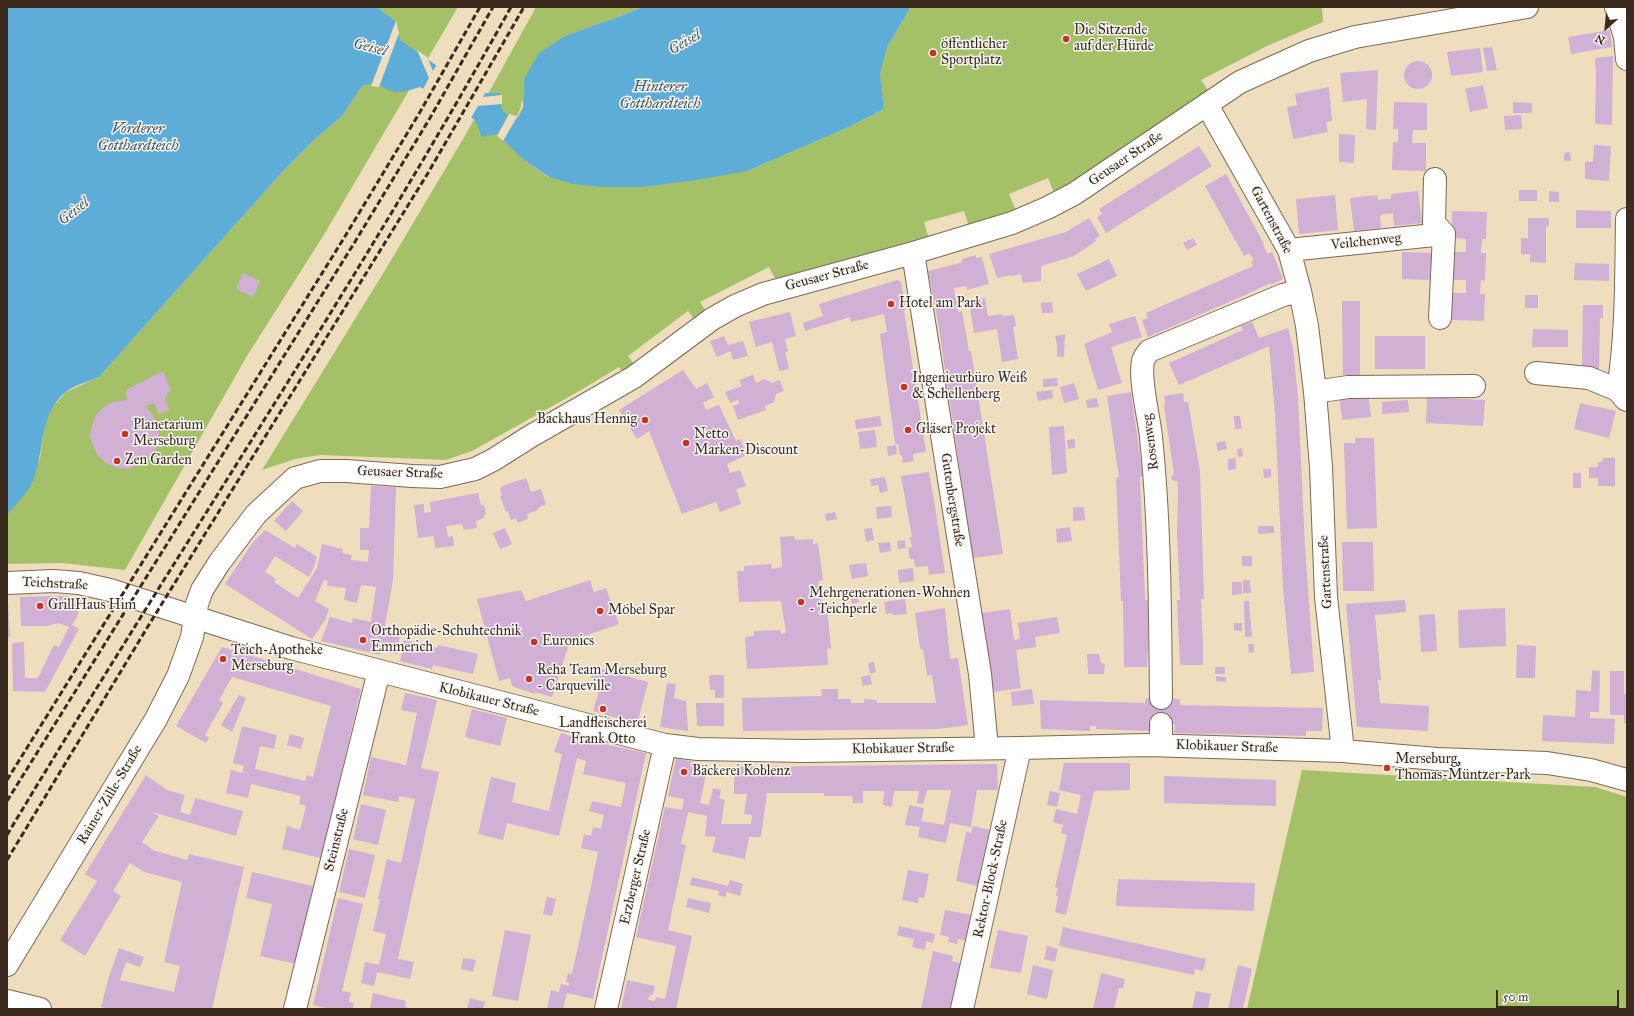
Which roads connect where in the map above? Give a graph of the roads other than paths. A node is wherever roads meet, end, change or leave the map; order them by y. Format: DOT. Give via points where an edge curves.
graph roads {
  1 [pos="1527,7"];
  2 [pos="1616,7"];
  3 [pos="1627,59"];
  4 [pos="1207,105"];
  5 [pos="1435,179"];
  6 [pos="1627,219"];
  7 [pos="1444,234"];
  8 [pos="1289,250"];
  9 [pos="913,253"];
  10 [pos="1300,291"];
  11 [pos="1440,318"];
  12 [pos="1536,373"];
  13 [pos="1474,386"];
  14 [pos="1315,392"];
  15 [pos="1623,396"];
  16 [pos="7,582"];
  17 [pos="195,616"];
  18 [pos="379,671"];
  19 [pos="1161,698"];
  20 [pos="665,745"];
  21 [pos="987,748"];
  22 [pos="1020,748"];
  23 [pos="1343,751"];
  24 [pos="1627,780"];
  25 [pos="7,965"];
  26 [pos="7,1001"];
  27 [pos="40,1009"];
  28 [pos="295,1009"];
  29 [pos="606,1009"];
  30 [pos="962,1009"];
  1 -- 4 [label="street, Geusaer Straße" via="1355,37 1309,51 1240,82"];
  2 -- 3 [label="street"];
  4 -- 8 [label="street, Gartenstraße"];
  4 -- 9 [label="street, Geusaer Straße" via="1074,194 1047,208 1012,223"];
  5 -- 7 [label="street" via="1434,223"];
  6 -- 15 [label="street"];
  7 -- 8 [label="street, Veilchenweg"];
  7 -- 11 [label="street"];
  8 -- 10 [label="street, Gartenstraße"];
  9 -- 17 [label="street, Geusaer Straße" via="764,294 735,306 712,319 634,377 475,469 440,477 346,470 320,471 295,478 256,514 219,563 200,596"];
  9 -- 21 [label="street, Gutenbergstraße" via="980,674"];
  10 -- 14 [label="street, Gartenstraße"];
  10 -- 19 [label="street, Rosenweg" via="1283,294 1149,351 1143,361 1143,382 1156,486"];
  12 -- 15 [label="street" via="1589,378"];
  13 -- 14 [label="street" via="1348,387"];
  14 -- 23 [label="street, Gartenstraße" via="1326,597"];
  16 -- 17 [label="street, Teichstraße" via="54,581 95,586"];
  17 -- 18 [label="street, Klobikauer Straße" via="291,648"];
  17 -- 25 [label="street, Rainer-Zille-Straße" via="192,637 178,676 156,719"];
  18 -- 20 [label="street, Klobikauer Straße"];
  18 -- 28 [label="street, Steinstraße"];
  20 -- 21 [label="street, Klobikauer Straße" via="698,749 804,751"];
  20 -- 29 [label="street, Erzberger Straße"];
  21 -- 22 [label="street, Klobikauer Straße"];
  22 -- 23 [label="street, Klobikauer Straße" via="1161,735"];
  22 -- 30 [label="street, Rektor-Block-Straße"];
  23 -- 24 [label="street, Klobikauer Straße" via="1437,759 1547,763 1591,770"];
  26 -- 27 [label="street"];
}
